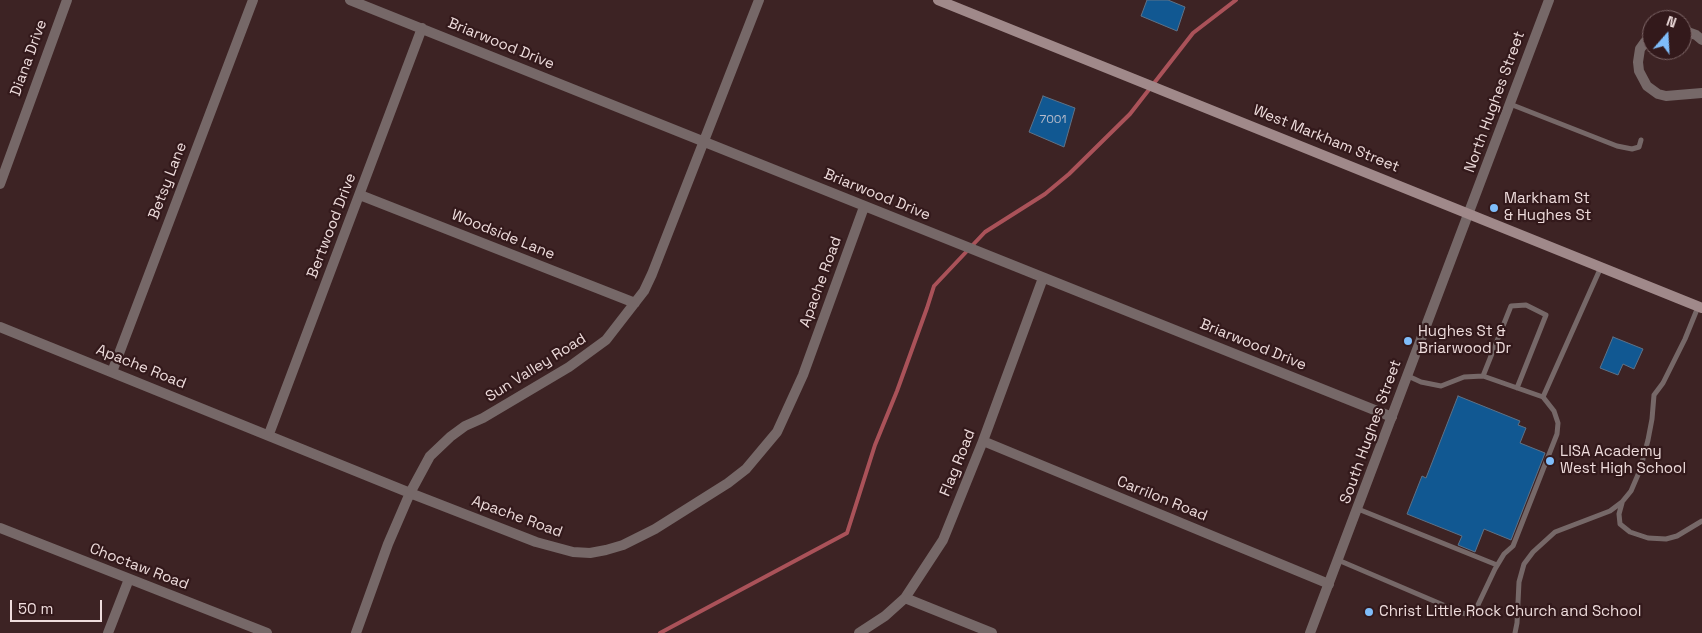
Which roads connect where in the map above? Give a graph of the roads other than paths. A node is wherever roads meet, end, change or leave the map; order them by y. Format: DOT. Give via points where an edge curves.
graph roads {
  1 [pos="66,0"];
  2 [pos="252,0"];
  3 [pos="350,0"];
  4 [pos="759,0"];
  5 [pos="938,0"];
  6 [pos="1549,0"];
  7 [pos="422,28"];
  8 [pos="1642,46"];
  9 [pos="1702,93"];
  10 [pos="1509,104"];
  11 [pos="1641,140"];
  12 [pos="703,142"];
  13 [pos="0,184"];
  14 [pos="360,194"];
  15 [pos="864,206"];
  16 [pos="1469,214"];
  17 [pos="1601,266"];
  18 [pos="1044,278"];
  19 [pos="635,303"];
  20 [pos="1700,307"];
  21 [pos="0,326"];
  22 [pos="112,372"];
  23 [pos="1408,376"];
  24 [pos="1483,376"];
  25 [pos="1517,388"];
  26 [pos="1542,397"];
  27 [pos="1392,417"];
  28 [pos="269,434"];
  29 [pos="983,441"];
  30 [pos="410,493"];
  31 [pos="1622,502"];
  32 [pos="1358,509"];
  33 [pos="1702,520"];
  34 [pos="0,528"];
  35 [pos="1338,560"];
  36 [pos="1497,565"];
  37 [pos="129,579"];
  38 [pos="1329,584"];
  39 [pos="905,598"];
  40 [pos="108,633"];
  41 [pos="268,633"];
  42 [pos="356,633"];
  43 [pos="859,633"];
  44 [pos="992,633"];
  45 [pos="1310,633"];
  46 [pos="1515,633"];
  1 -- 13 [label="street, Diana Drive"];
  2 -- 22 [label="street, Betsy Lane"];
  3 -- 7 [label="street, Briarwood Drive"];
  4 -- 12 [label="street, Sun Valley Road"];
  5 -- 16 [label="main road, West Markham Street"];
  6 -- 10 [label="street, North Hughes Street"];
  7 -- 12 [label="street, Briarwood Drive"];
  7 -- 14 [label="street, Bertwood Drive"];
  8 -- 9 [label="street" via="1639,71 1648,86 1658,94"];
  10 -- 11 [label="lane" via="1617,146 1632,149 1639,147"];
  10 -- 16 [label="street, North Hughes Street"];
  12 -- 15 [label="street, Briarwood Drive"];
  12 -- 19 [label="street, Sun Valley Road" via="652,274"];
  14 -- 19 [label="street, Woodside Lane"];
  14 -- 28 [label="street, Bertwood Drive"];
  15 -- 18 [label="street, Briarwood Drive"];
  15 -- 30 [label="street, Apache Road" via="803,375 777,432 746,469 708,496 623,545 590,553 536,542"];
  16 -- 17 [label="main road, West Markham Street"];
  16 -- 23 [label="street, South Hughes Street"];
  17 -- 20 [label="main road, West Markham Street"];
  17 -- 26 [label="lane"];
  18 -- 27 [label="street, Briarwood Drive"];
  18 -- 29 [label="street, Flag Road"];
  19 -- 30 [label="street, Sun Valley Road" via="606,340 576,363 450,437 430,456"];
  20 -- 31 [label="lane" via="1654,395 1640,470"];
  21 -- 22 [label="street, Apache Road"];
  22 -- 28 [label="street, Apache Road"];
  23 -- 24 [label="lane" via="1441,386 1464,377"];
  23 -- 27 [label="street, South Hughes Street"];
  24 -- 25 [label="lane"];
  24 -- 25 [label="lane" via="1511,306 1526,306 1546,315"];
  25 -- 26 [label="lane"];
  26 -- 36 [label="lane" via="1554,411 1557,434 1513,546"];
  27 -- 32 [label="street, South Hughes Street"];
  28 -- 30 [label="street, Apache Road"];
  29 -- 38 [label="street, Carrilon Road"];
  29 -- 39 [label="street, Flag Road" via="943,540"];
  30 -- 42 [label="street, Sun Valley Road"];
  31 -- 33 [label="lane" via="1620,524 1630,532 1648,538 1677,536"];
  31 -- 46 [label="lane" via="1610,511 1555,532 1533,552 1524,564 1519,582"];
  32 -- 35 [label="street, South Hughes Street"];
  32 -- 36 [label="lane"];
  34 -- 37 [label="street, Choctaw Road"];
  35 -- 36 [label="lane" via="1470,615"];
  35 -- 38 [label="street, South Hughes Street"];
  37 -- 40 [label="street"];
  37 -- 41 [label="street, Choctaw Road"];
  38 -- 45 [label="street, South Hughes Street"];
  39 -- 43 [label="street, Flag Road"];
  39 -- 44 [label="street"];
}
